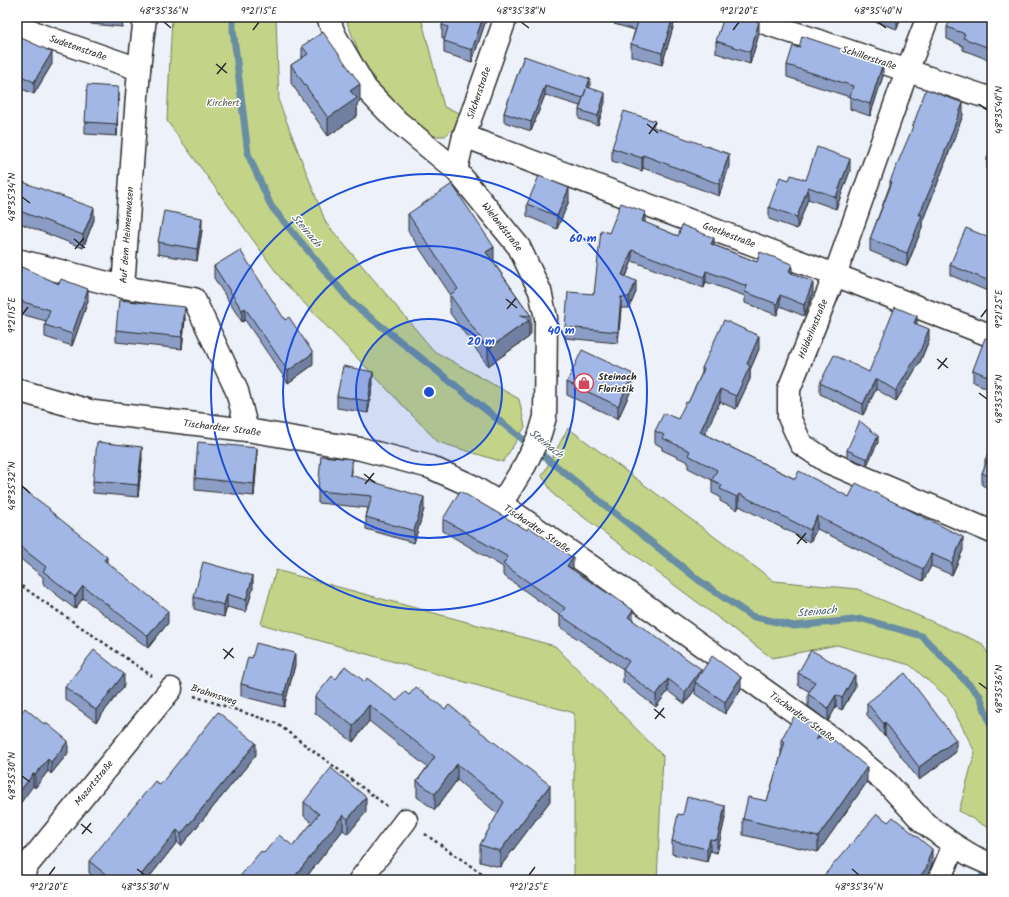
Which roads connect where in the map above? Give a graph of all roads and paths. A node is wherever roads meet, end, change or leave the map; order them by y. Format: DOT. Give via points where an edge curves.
graph roads {
  1 [pos="145,17"];
  2 [pos="328,17"];
  3 [pos="506,17"];
  4 [pos="747,17"];
  5 [pos="928,17"];
  6 [pos="17,24"];
  7 [pos="139,69"];
  8 [pos="908,71"];
  9 [pos="992,99"];
  10 [pos="464,136"];
  11 [pos="456,170"];
  12 [pos="17,260"];
  13 [pos="834,275"];
  14 [pos="123,287"];
  15 [pos="992,336"];
  16 [pos="17,390"];
  17 [pos="247,430"];
  18 [pos="501,504"];
  19 [pos="992,532"];
  20 [pos="17,583"];
  21 [pos="171,689"];
  22 [pos="406,820"];
  23 [pos="954,845"];
  24 [pos="992,865"];
  25 [pos="24,880"];
  26 [pos="360,880"];
  27 [pos="495,880"];
  28 [pos="939,880"];
  1 -- 7 [label="street, Auf dem Heimenwasen"];
  2 -- 11 [label="street, Wielandstraße" via="334,34 366,89 397,121"];
  3 -- 10 [label="street, Silcherstraße"];
  4 -- 8 [label="street, Schillerstraße"];
  5 -- 8 [label="street, Hölderlinstraße"];
  6 -- 7 [label="street, Sudetenstraße" via="40,35"];
  7 -- 14 [label="street, Auf dem Heimenwasen"];
  8 -- 9 [label="street, Schillerstraße"];
  8 -- 13 [label="street, Hölderlinstraße"];
  10 -- 11 [label="street, Silcherstraße"];
  10 -- 13 [label="street, Goethestraße"];
  11 -- 18 [label="street, Wielandstraße" via="520,247 540,291 546,318 545,417 526,465"];
  12 -- 14 [label="street"];
  13 -- 15 [label="street, Goethestraße"];
  13 -- 19 [label="street, Hölderlinstraße" via="789,389 789,418 801,444 828,462"];
  14 -- 17 [label="street, Auf dem Heimenwasen" via="194,299 237,391"];
  16 -- 17 [label="street, Tischardter Straße" via="94,412"];
  17 -- 18 [label="street, Tischardter Straße" via="361,449 430,467 470,485"];
  18 -- 23 [label="street, Tischardter Straße" via="841,745 887,783 923,822"];
  20 -- 21 [label="path, Brahmsweg"];
  21 -- 22 [label="path, Brahmsweg" via="276,723"];
  21 -- 25 [label="street, Mozartstraße" via="25,868"];
  22 -- 26 [label="street"];
  22 -- 27 [label="path, Brahmsweg" via="488,878"];
  23 -- 24 [label="street, Tischardter Straße"];
  23 -- 28 [label="street"];
}
